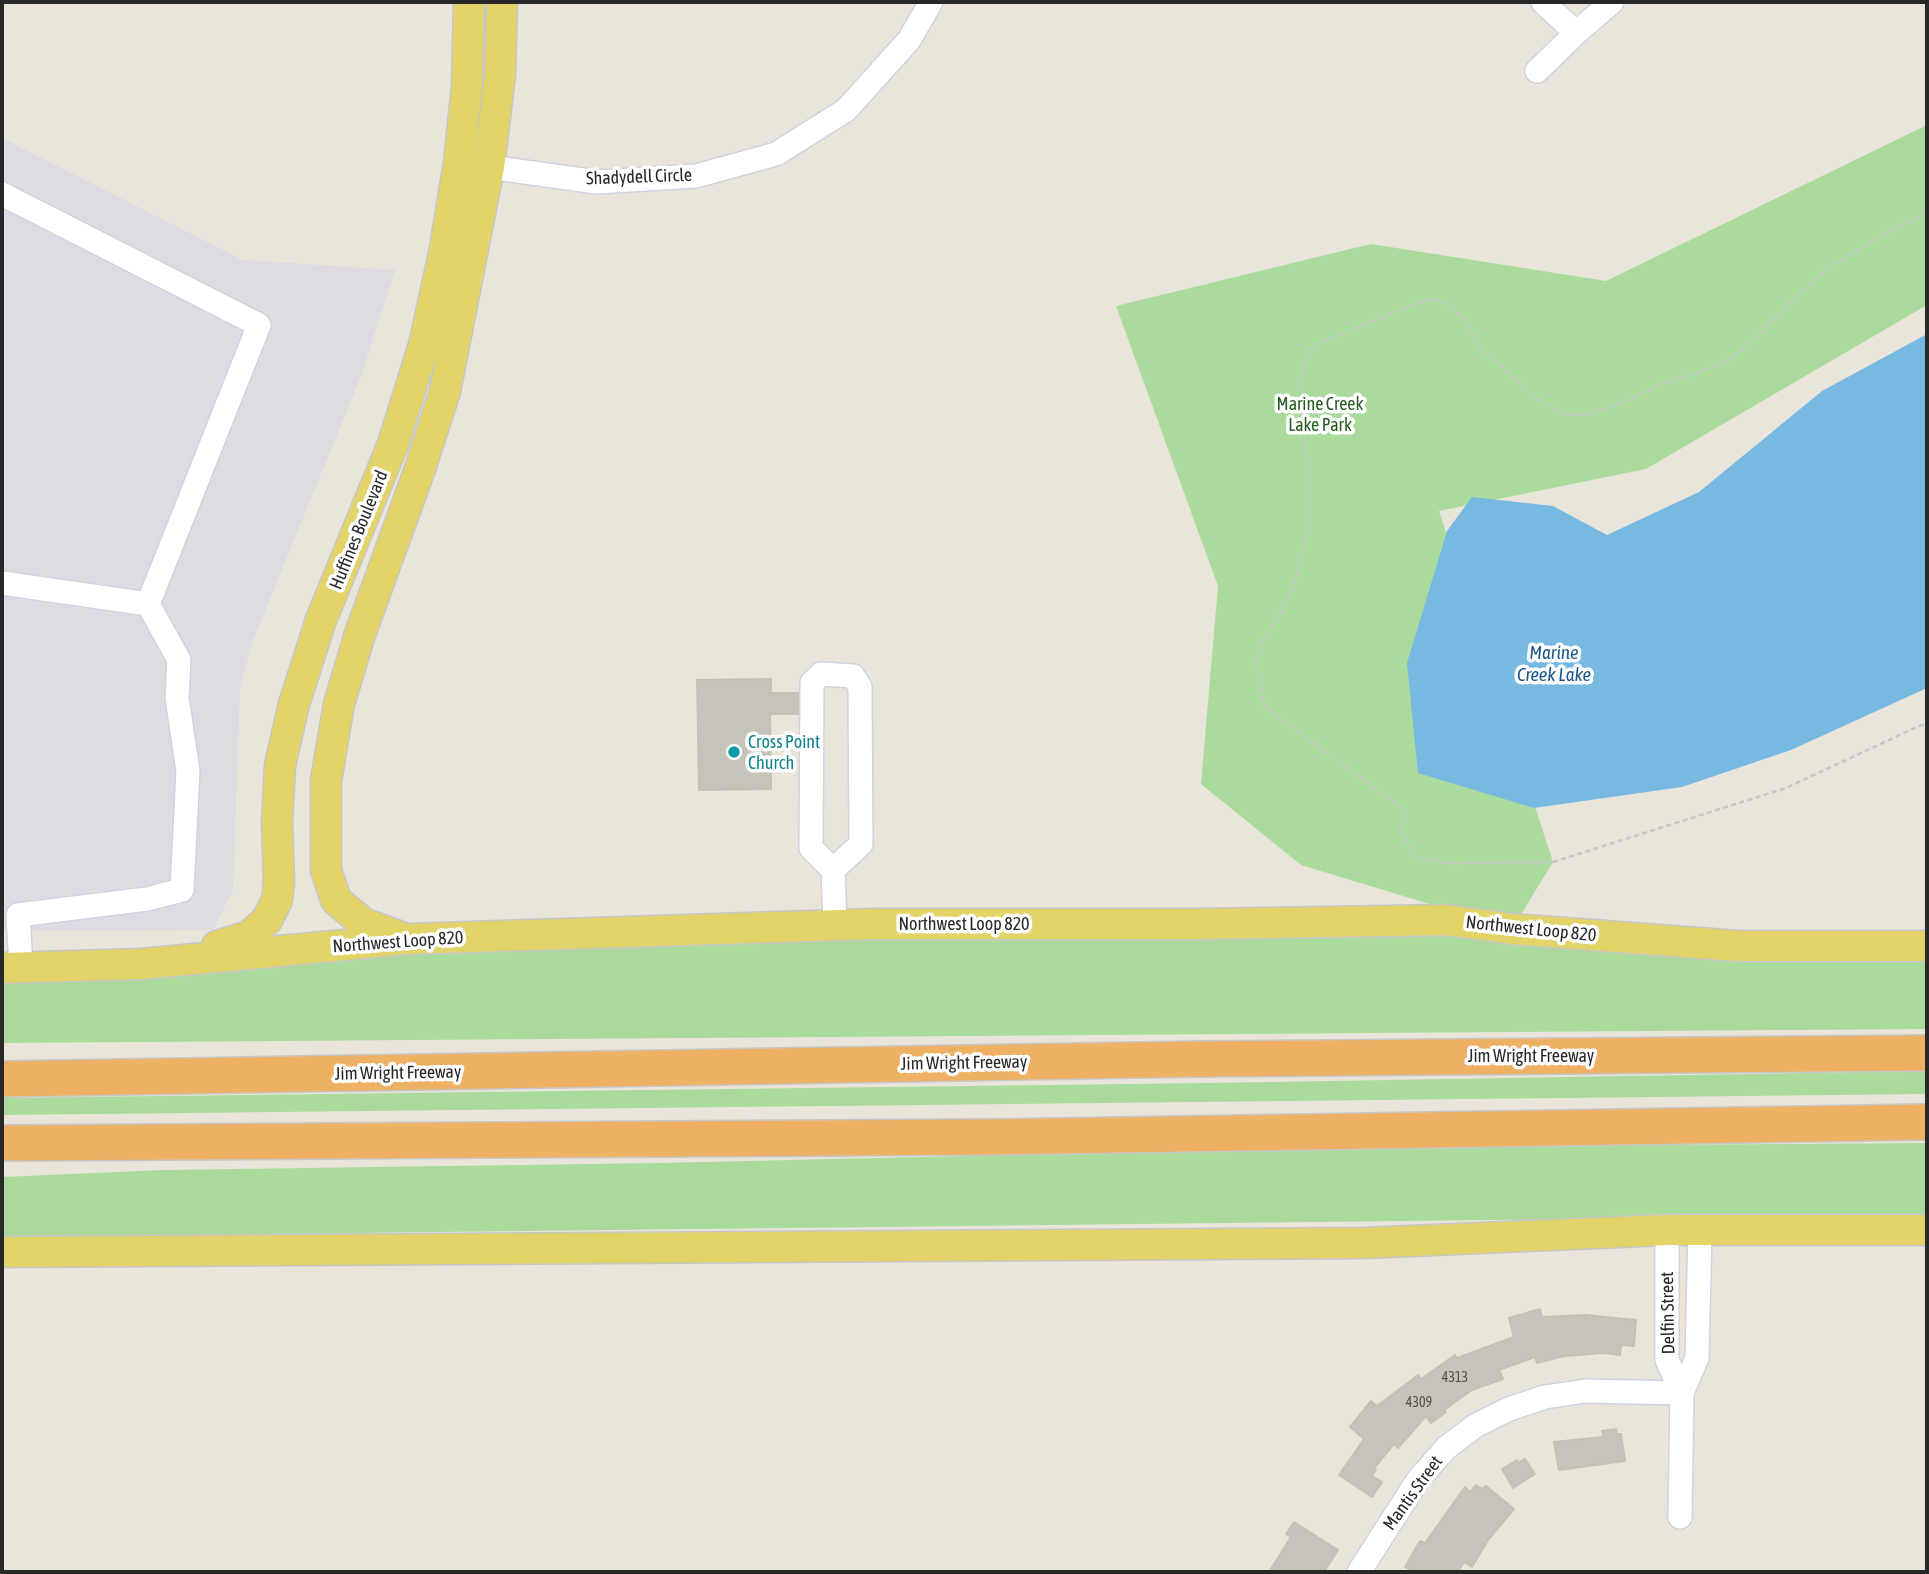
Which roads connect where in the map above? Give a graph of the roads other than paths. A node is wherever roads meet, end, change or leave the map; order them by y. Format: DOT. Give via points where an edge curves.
graph roads {
  1 [pos="469,2"];
  2 [pos="502,2"];
  3 [pos="930,2"];
  4 [pos="1544,2"];
  5 [pos="1612,2"];
  6 [pos="1576,33"];
  7 [pos="1537,71"];
  8 [pos="459,163"];
  9 [pos="489,167"];
  10 [pos="2,194"];
  11 [pos="2,583"];
  12 [pos="148,604"];
  13 [pos="321,620"];
  14 [pos="360,634"];
  15 [pos="833,870"];
  16 [pos="10,915"];
  17 [pos="835,926"];
  18 [pos="408,939"];
  19 [pos="1927,946"];
  20 [pos="141,964"];
  21 [pos="11,968"];
  22 [pos="1927,1053"];
  23 [pos="2,1079"];
  24 [pos="1927,1122"];
  25 [pos="151,1142"];
  26 [pos="2,1143"];
  27 [pos="2,1162"];
  28 [pos="1667,1230"];
  29 [pos="1700,1230"];
  30 [pos="1927,1230"];
  31 [pos="2,1252"];
  32 [pos="1682,1393"];
  33 [pos="1681,1517"];
  34 [pos="1359,1572"];
  1 -- 8 [label="main road, Huffines Boulevard"];
  2 -- 9 [label="main road, Huffines Boulevard"];
  3 -- 9 [label="street, Shadydell Circle" via="909,40 846,110 776,154 696,176 597,182"];
  4 -- 6 [label="street"];
  5 -- 6 [label="street"];
  6 -- 7 [label="street"];
  8 -- 9 [label="main road"];
  8 -- 13 [label="main road, Huffines Boulevard" via="425,345 393,444"];
  9 -- 14 [label="main road, Huffines Boulevard" via="445,391"];
  10 -- 12 [label="street" via="260,325"];
  11 -- 12 [label="street"];
  12 -- 16 [label="street" via="179,660 177,698 188,771 181,890 147,899"];
  13 -- 14 [label="main road"];
  13 -- 20 [label="main road, Huffines Boulevard" via="280,765 279,882 277,900 267,920 249,936 225,946 159,952"];
  14 -- 18 [label="main road, Huffines Boulevard" via="339,704 326,781 326,870 336,900 363,923"];
  15 -- 15 [label="street" via="811,848 812,683 821,674 853,676 860,687 860,844"];
  15 -- 17 [label="street"];
  16 -- 21 [label="street"];
  17 -- 18 [label="main road, Northwest Loop 820"];
  17 -- 19 [label="main road, Northwest Loop 820" via="1447,920 1738,946"];
  18 -- 20 [label="main road, Northwest Loop 820"];
  20 -- 21 [label="main road, Northwest Loop 820"];
  22 -- 23 [label="highway, Jim Wright Freeway" via="1199,1059"];
  24 -- 25 [label="highway" via="992,1137"];
  25 -- 26 [label="highway"];
  25 -- 27 [label="highway" via="124,1161"];
  28 -- 29 [label="main road"];
  28 -- 31 [label="main road" via="1364,1243"];
  28 -- 32 [label="street, Delfin Street" via="1667,1360"];
  29 -- 30 [label="main road"];
  29 -- 32 [label="street, Delfin Street" via="1697,1358"];
  32 -- 33 [label="street, Delfin Street"];
  32 -- 34 [label="street, Mantis Street" via="1585,1391 1545,1397 1475,1426 1446,1448 1419,1480"];
}
